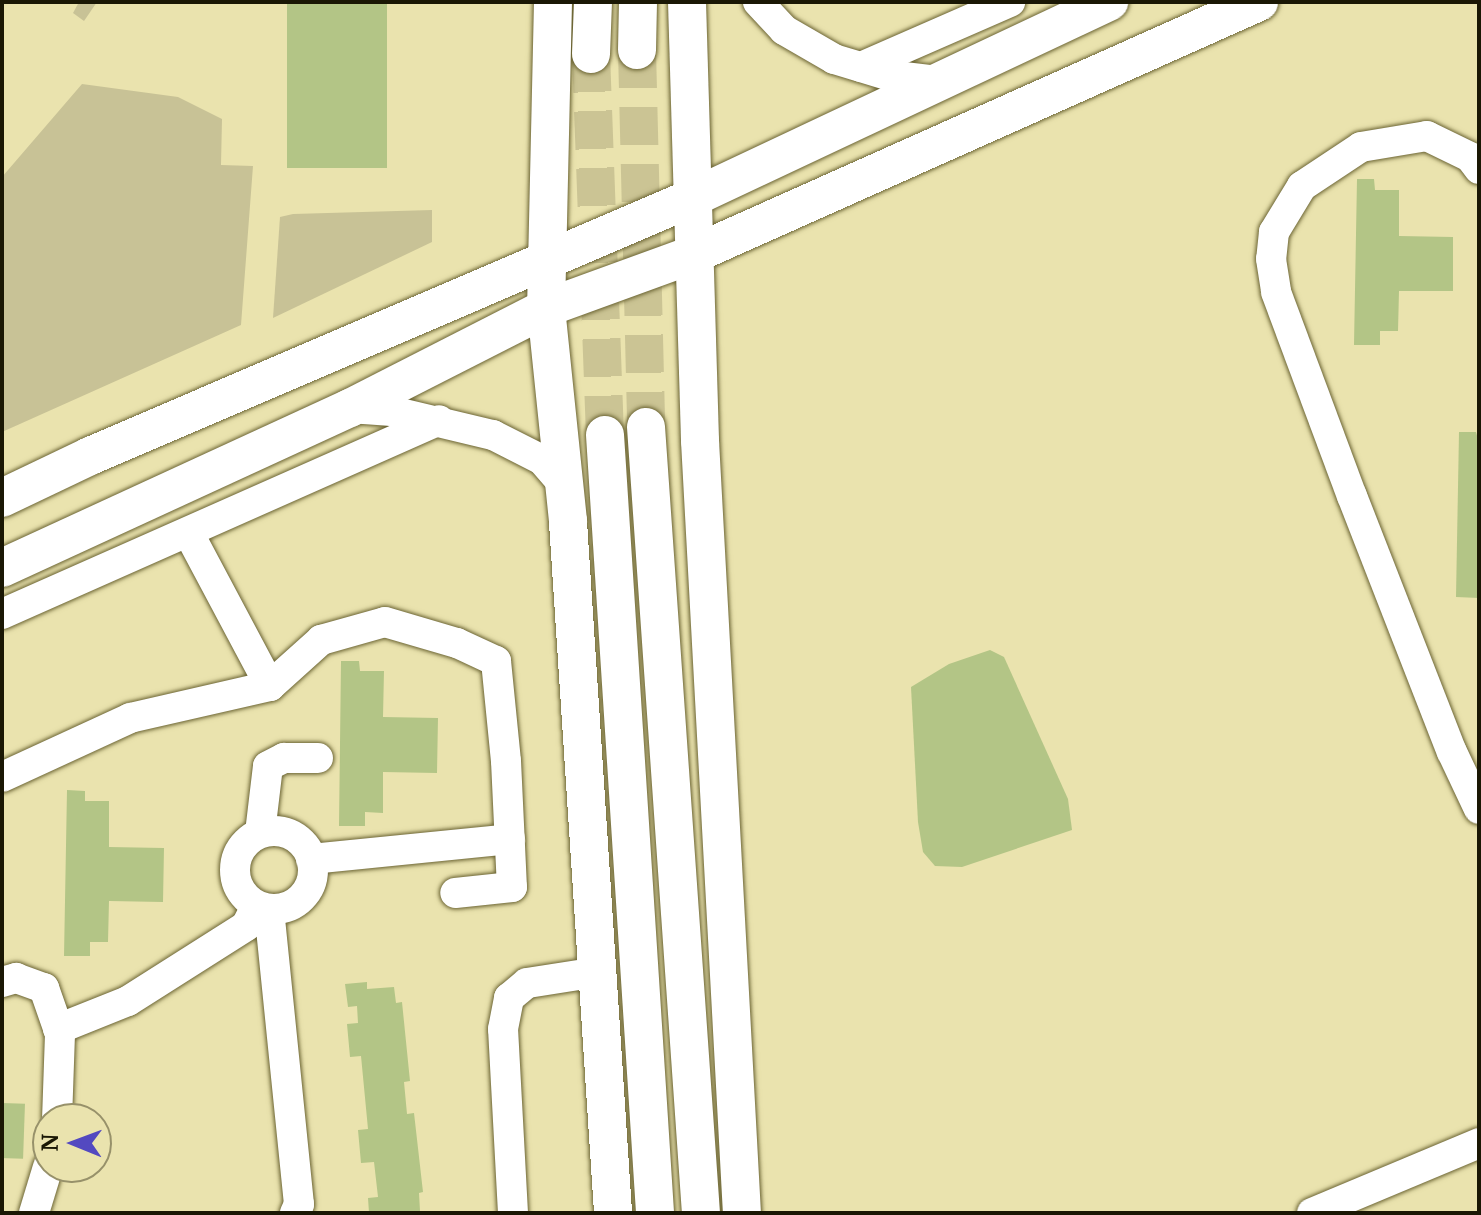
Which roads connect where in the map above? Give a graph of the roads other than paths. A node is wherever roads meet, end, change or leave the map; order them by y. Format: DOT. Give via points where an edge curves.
graph roads {
  1 [pos="553,2"];
  2 [pos="593,2"];
  3 [pos="638,2"];
  4 [pos="687,2"];
  5 [pos="758,2"];
  6 [pos="1010,2"];
  7 [pos="1109,2"];
  8 [pos="1259,2"];
  9 [pos="637,50"];
  10 [pos="591,54"];
  11 [pos="861,67"];
  12 [pos="938,81"];
  13 [pos="1479,169"];
  14 [pos="694,197"];
  15 [pos="692,255"];
  16 [pos="547,259"];
  17 [pos="546,308"];
  18 [pos="350,408"];
  19 [pos="439,420"];
  20 [pos="646,427"];
  21 [pos="605,435"];
  22 [pos="2,498"];
  23 [pos="568,522"];
  24 [pos="188,532"];
  25 [pos="2,568"];
  26 [pos="2,614"];
  27 [pos="270,686"];
  28 [pos="318,758"];
  29 [pos="2,777"];
  30 [pos="1479,809"];
  31 [pos="260,833"];
  32 [pos="510,839"];
  33 [pos="311,859"];
  34 [pos="455,893"];
  35 [pos="263,908"];
  36 [pos="597,972"];
  37 [pos="2,982"];
  38 [pos="58,1029"];
  39 [pos="57,1103"];
  40 [pos="1479,1143"];
  41 [pos="43,1183"];
  42 [pos="34,1213"];
  43 [pos="295,1213"];
  44 [pos="513,1213"];
  45 [pos="613,1213"];
  46 [pos="655,1213"];
  47 [pos="701,1213"];
  48 [pos="742,1213"];
  49 [pos="1312,1213"];
  1 -- 16 [label="main road"];
  2 -- 10 [label="main road"];
  3 -- 9 [label="main road"];
  4 -- 14 [label="main road"];
  5 -- 11 [label="street" via="784,30 834,59"];
  6 -- 11 [label="street"];
  7 -- 12 [label="main road"];
  8 -- 15 [label="main road"];
  11 -- 12 [label="street"];
  12 -- 14 [label="main road"];
  13 -- 30 [label="street" via="1470,157 1427,136 1361,147 1302,186 1274,232 1271,259 1276,292 1352,496"];
  14 -- 15 [label="main road"];
  14 -- 16 [label="main road"];
  15 -- 17 [label="main road"];
  15 -- 48 [label="main road"];
  16 -- 17 [label="main road"];
  16 -- 22 [label="main road"];
  17 -- 18 [label="main road"];
  17 -- 23 [label="main road"];
  18 -- 19 [label="street"];
  18 -- 25 [label="main road"];
  19 -- 23 [label="street" via="493,435 542,460 561,482"];
  19 -- 24 [label="street"];
  20 -- 47 [label="main road"];
  21 -- 46 [label="main road"];
  23 -- 36 [label="main road"];
  24 -- 26 [label="street"];
  24 -- 27 [label="street"];
  27 -- 29 [label="street" via="130,718"];
  27 -- 32 [label="street" via="321,640 385,622 457,643 496,661"];
  28 -- 31 [label="street" via="284,758 268,766"];
  31 -- 33 [label="street" via="297,838"];
  31 -- 35 [label="street" via="240,849 234,874 246,898"];
  32 -- 33 [label="street"];
  32 -- 34 [label="street" via="512,887"];
  33 -- 35 [label="street" via="311,884 304,895 282,909"];
  35 -- 38 [label="street" via="246,926 128,1001"];
  35 -- 43 [label="street" via="299,1204"];
  36 -- 44 [label="street" via="527,983 509,998 503,1029"];
  36 -- 45 [label="main road"];
  37 -- 38 [label="street" via="16,978 44,988"];
  38 -- 39 [label="street"];
  40 -- 49 [label="street"];
  41 -- 42 [label="street"];
}
